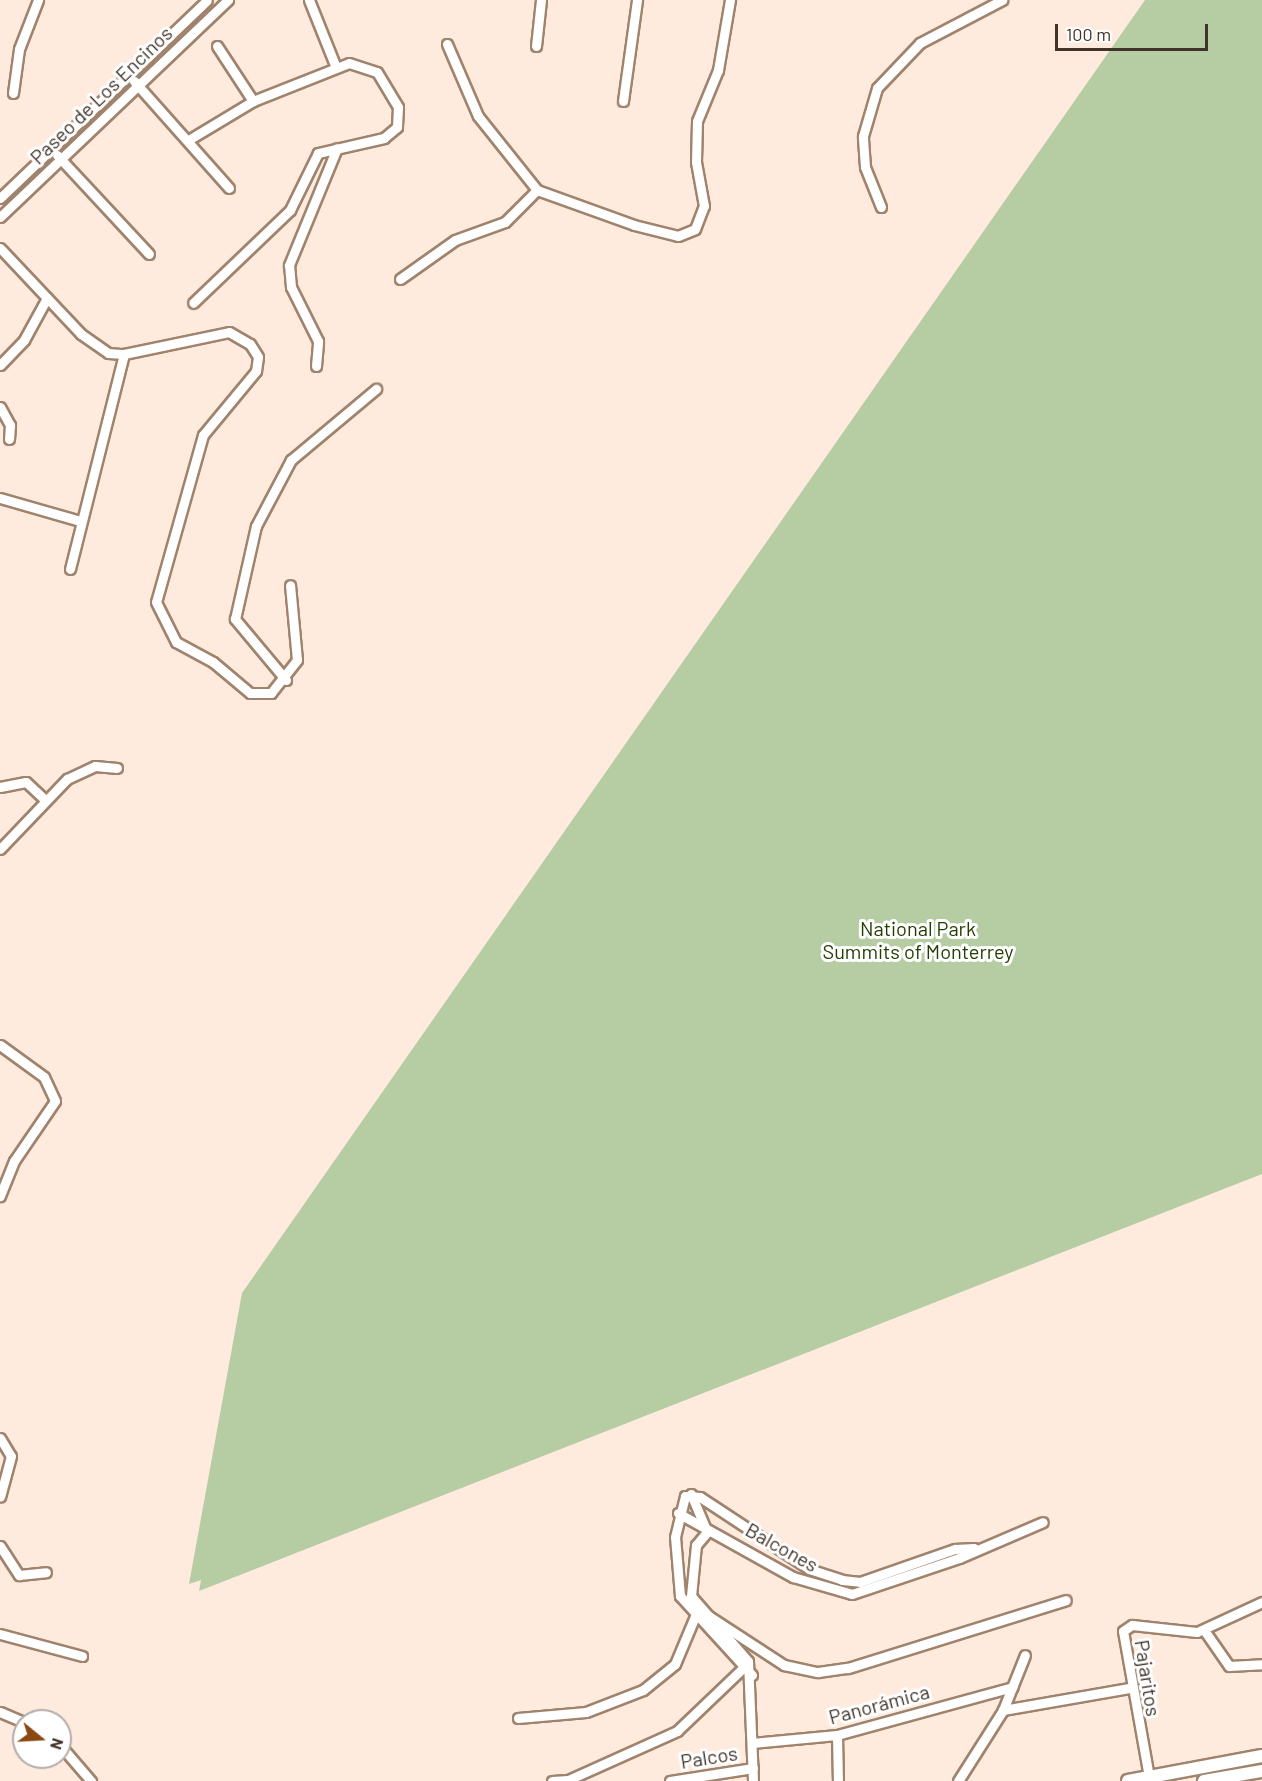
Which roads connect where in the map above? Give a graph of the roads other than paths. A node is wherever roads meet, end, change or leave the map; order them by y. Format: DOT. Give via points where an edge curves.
graph roads {
  1 [pos="38,0"];
  2 [pos="207,0"];
  3 [pos="228,0"];
  4 [pos="309,0"];
  5 [pos="541,0"];
  6 [pos="637,0"];
  7 [pos="730,0"];
  8 [pos="1002,0"];
  9 [pos="447,44"];
  10 [pos="536,45"];
  11 [pos="218,46"];
  12 [pos="335,65"];
  13 [pos="128,76"];
  14 [pos="137,85"];
  15 [pos="13,93"];
  16 [pos="253,101"];
  17 [pos="623,101"];
  18 [pos="190,139"];
  19 [pos="337,148"];
  20 [pos="51,149"];
  21 [pos="61,159"];
  22 [pos="229,188"];
  23 [pos="537,190"];
  24 [pos="0,198"];
  25 [pos="881,207"];
  26 [pos="0,217"];
  27 [pos="0,248"];
  28 [pos="149,254"];
  29 [pos="400,279"];
  30 [pos="47,298"];
  31 [pos="194,303"];
  32 [pos="124,354"];
  33 [pos="0,365"];
  34 [pos="316,366"];
  35 [pos="376,389"];
  36 [pos="0,406"];
  37 [pos="9,439"];
  38 [pos="0,498"];
  39 [pos="80,521"];
  40 [pos="70,569"];
  41 [pos="290,585"];
  42 [pos="286,680"];
  43 [pos="117,768"];
  44 [pos="0,787"];
  45 [pos="43,798"];
  46 [pos="0,849"];
  47 [pos="0,1045"];
  48 [pos="0,1196"];
  49 [pos="0,1438"];
  50 [pos="1,1493"];
  51 [pos="688,1495"];
  52 [pos="678,1513"];
  53 [pos="1043,1522"];
  54 [pos="707,1532"];
  55 [pos="0,1546"];
  56 [pos="974,1548"];
  57 [pos="46,1572"];
  58 [pos="1066,1600"];
  59 [pos="1262,1602"];
  60 [pos="695,1612"];
  61 [pos="1204,1630"];
  62 [pos="0,1634"];
  63 [pos="1025,1655"];
  64 [pos="82,1656"];
  65 [pos="748,1661"];
  66 [pos="1262,1664"];
  67 [pos="741,1669"];
  68 [pos="752,1675"];
  69 [pos="1012,1687"];
  70 [pos="1129,1688"];
  71 [pos="1003,1710"];
  72 [pos="518,1718"];
  73 [pos="837,1735"];
  74 [pos="752,1743"];
  75 [pos="1262,1756"];
  76 [pos="72,1758"];
  77 [pos="753,1768"];
  78 [pos="1262,1771"];
  79 [pos="1149,1777"];
  80 [pos="92,1781"];
  81 [pos="552,1781"];
  82 [pos="670,1781"];
  83 [pos="753,1781"];
  84 [pos="838,1781"];
  85 [pos="958,1781"];
  86 [pos="1128,1781"];
  87 [pos="1204,1781"];
  1 -- 15 [label="street" via="20,49"];
  2 -- 13 [label="street, Paseo de Los Encinos"];
  3 -- 14 [label="street, Paseo de Los Encinos"];
  4 -- 12 [label="street"];
  5 -- 10 [label="street"];
  6 -- 17 [label="street"];
  7 -- 23 [label="street" via="722,57 695,139 702,217 688,234 634,225"];
  8 -- 25 [label="street" via="920,43 878,88 864,136 866,167"];
  9 -- 23 [label="street" via="478,116"];
  11 -- 16 [label="street"];
  12 -- 16 [label="street"];
  12 -- 19 [label="street" via="349,63 377,72 389,86 399,119 384,138"];
  13 -- 14 [label="street"];
  13 -- 20 [label="street, Paseo de Los Encinos"];
  14 -- 18 [label="street"];
  14 -- 21 [label="street, Paseo de Los Encinos"];
  16 -- 18 [label="street"];
  18 -- 22 [label="street"];
  19 -- 31 [label="street" via="318,153 290,210"];
  19 -- 34 [label="street" via="289,265 291,287 318,341"];
  20 -- 21 [label="street"];
  20 -- 24 [label="street, Paseo de Los Encinos"];
  21 -- 26 [label="street, Paseo de Los Encinos"];
  21 -- 28 [label="street"];
  23 -- 29 [label="street" via="505,222 455,240"];
  27 -- 30 [label="street"];
  30 -- 32 [label="street" via="90,343"];
  30 -- 33 [label="street" via="24,340"];
  32 -- 39 [label="street"];
  32 -- 42 [label="street" via="229,332 255,349 258,365 253,378 203,435 156,602 176,642 213,662 244,690 271,693"];
  35 -- 42 [label="street" via="291,460 256,526 235,619"];
  36 -- 37 [label="street" via="10,425"];
  38 -- 39 [label="street"];
  39 -- 40 [label="street"];
  41 -- 42 [label="street" via="297,660"];
  43 -- 45 [label="street" via="82,770"];
  44 -- 45 [label="street" via="26,782"];
  45 -- 46 [label="street"];
  47 -- 48 [label="street" via="45,1077 55,1101 14,1161"];
  49 -- 50 [label="street" via="11,1456"];
  51 -- 52 [label="street"];
  51 -- 54 [label="street"];
  51 -- 56 [label="street, Balcones" via="809,1569 842,1580 860,1582 955,1549"];
  52 -- 54 [label="street, Balcones"];
  52 -- 60 [label="street" via="677,1582"];
  53 -- 56 [label="street, Balcones"];
  54 -- 56 [label="street, Balcones" via="728,1537 815,1586 852,1594 959,1558"];
  54 -- 60 [label="street" via="693,1557 690,1590"];
  55 -- 57 [label="street" via="19,1575"];
  58 -- 60 [label="street" via="848,1668 818,1672 784,1665"];
  59 -- 61 [label="street"];
  60 -- 65 [label="street"];
  60 -- 67 [label="street"];
  60 -- 72 [label="street" via="690,1636 675,1664 643,1690 586,1712"];
  61 -- 66 [label="street" via="1224,1661 1235,1668"];
  61 -- 70 [label="street, Pajaritos" via="1125,1628"];
  62 -- 64 [label="street"];
  63 -- 69 [label="street"];
  65 -- 67 [label="street"];
  65 -- 68 [label="street"];
  67 -- 68 [label="street"];
  67 -- 81 [label="street" via="677,1731 576,1777"];
  68 -- 74 [label="street"];
  69 -- 71 [label="street"];
  69 -- 73 [label="street, Panorámica"];
  70 -- 71 [label="street"];
  70 -- 79 [label="street, Pajaritos"];
  71 -- 85 [label="street"];
  73 -- 74 [label="street, Panorámica"];
  73 -- 84 [label="street"];
  74 -- 77 [label="street"];
  75 -- 79 [label="street"];
  76 -- 80 [label="street"];
  77 -- 82 [label="street, Palcos"];
  77 -- 83 [label="street"];
  78 -- 87 [label="street"];
  79 -- 86 [label="street"];
}
